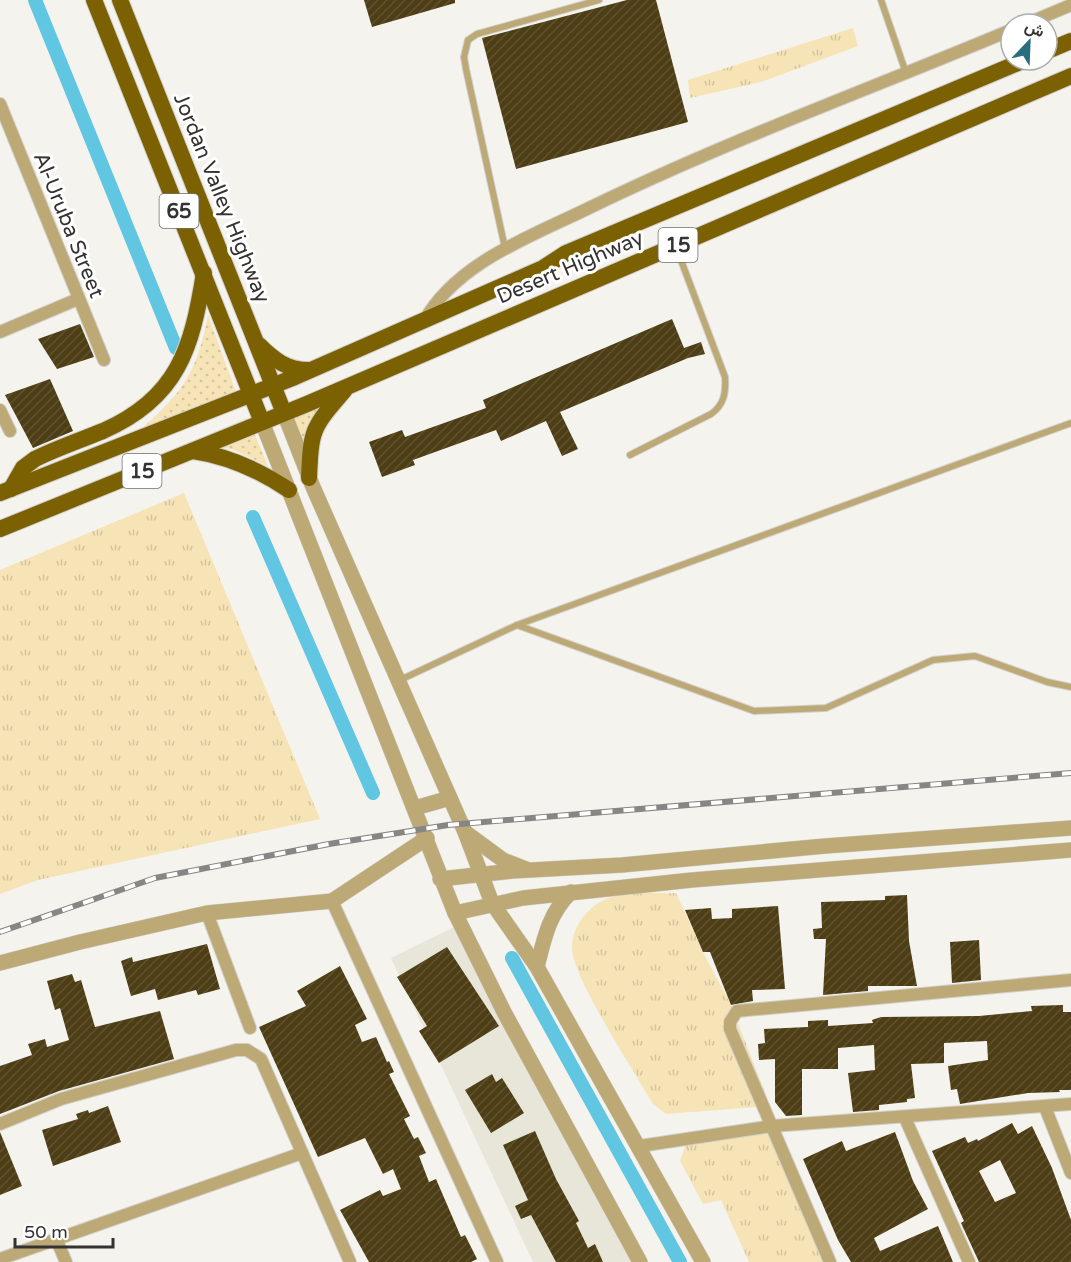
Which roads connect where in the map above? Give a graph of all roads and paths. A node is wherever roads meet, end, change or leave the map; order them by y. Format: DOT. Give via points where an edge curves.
graph roads {
  1 [pos="94,0"];
  2 [pos="120,0"];
  3 [pos="599,0"];
  4 [pos="881,0"];
  5 [pos="1071,5"];
  6 [pos="1054,12"];
  7 [pos="999,35"];
  8 [pos="999,71"];
  9 [pos="906,73"];
  10 [pos="1071,76"];
  11 [pos="0,104"];
  12 [pos="676,246"];
  13 [pos="505,250"];
  14 [pos="204,272"];
  15 [pos="78,299"];
  16 [pos="423,321"];
  17 [pos="0,332"];
  18 [pos="254,339"];
  19 [pos="104,360"];
  20 [pos="310,370"];
  21 [pos="273,386"];
  22 [pos="347,387"];
  23 [pos="252,395"];
  24 [pos="0,410"];
  25 [pos="284,413"];
  26 [pos="262,422"];
  27 [pos="1071,423"];
  28 [pos="10,431"];
  29 [pos="192,451"];
  30 [pos="630,455"];
  31 [pos="309,478"];
  32 [pos="289,490"];
  33 [pos="5,491"];
  34 [pos="0,529"];
  35 [pos="517,625"];
  36 [pos="399,681"];
  37 [pos="1071,687"];
  38 [pos="450,798"];
  39 [pos="415,808"];
  40 [pos="1071,828"];
  41 [pos="465,832"];
  42 [pos="427,838"];
  43 [pos="1071,850"];
  44 [pos="532,871"];
  45 [pos="481,875"];
  46 [pos="440,879"];
  47 [pos="571,892"];
  48 [pos="332,901"];
  49 [pos="492,903"];
  50 [pos="207,913"];
  51 [pos="455,913"];
  52 [pos="0,963"];
  53 [pos="537,967"];
  54 [pos="1071,980"];
  55 [pos="250,1028"];
  56 [pos="1071,1104"];
  57 [pos="1045,1107"];
  58 [pos="906,1118"];
  59 [pos="0,1124"];
  60 [pos="772,1126"];
  61 [pos="640,1146"];
  62 [pos="302,1153"];
  63 [pos="1071,1173"];
  64 [pos="57,1241"];
  65 [pos="0,1259"];
  66 [pos="66,1262"];
  67 [pos="350,1262"];
  68 [pos="497,1262"];
  69 [pos="640,1262"];
  70 [pos="702,1262"];
  71 [pos="830,1262"];
  72 [pos="969,1262"];
  1 -- 14 [label="highway, 65"];
  2 -- 18 [label="highway, Jordan Valley Highway / 65"];
  3 -- 13 [label="lane" via="477,34 468,40 466,69"];
  4 -- 9 [label="lane"];
  5 -- 6 [label="street"];
  7 -- 9 [label="street"];
  8 -- 16 [label="highway, Desert Highway / 15" via="566,253 543,268"];
  9 -- 13 [label="street" via="720,147"];
  10 -- 12 [label="highway, Desert Highway / 15"];
  11 -- 15 [label="street, Al-Uruba Street"];
  12 -- 22 [label="highway, Desert Highway / 15"];
  12 -- 30 [label="lane" via="725,377 724,398 711,414"];
  13 -- 16 [label="street" via="460,279"];
  14 -- 23 [label="highway, 65"];
  14 -- 33 [label="highway" via="193,332 180,367 168,385 123,421 35,459"];
  15 -- 17 [label="street"];
  15 -- 19 [label="street, Al-Uruba Street"];
  16 -- 20 [label="highway, Desert Highway / 15"];
  18 -- 20 [label="highway" via="278,363"];
  18 -- 21 [label="highway, Jordan Valley Highway / 65"];
  20 -- 21 [label="highway, Desert Highway / 15"];
  21 -- 23 [label="highway, 15"];
  21 -- 25 [label="highway, Jordan Valley Highway / 65"];
  22 -- 25 [label="highway, Desert Highway / 15"];
  22 -- 31 [label="highway" via="315,428"];
  23 -- 26 [label="highway, 65"];
  23 -- 33 [label="highway, 15"];
  24 -- 28 [label="street"];
  25 -- 26 [label="highway, 15"];
  25 -- 31 [label="street"];
  26 -- 29 [label="highway, 15"];
  26 -- 32 [label="street"];
  27 -- 35 [label="lane"];
  29 -- 32 [label="highway" via="264,473"];
  29 -- 34 [label="highway, 15"];
  31 -- 36 [label="street"];
  32 -- 39 [label="street"];
  35 -- 36 [label="lane"];
  35 -- 37 [label="lane" via="754,711 826,708 933,660 975,656"];
  36 -- 38 [label="street"];
  38 -- 39 [label="street"];
  38 -- 41 [label="street"];
  39 -- 42 [label="street"];
  40 -- 44 [label="street"];
  41 -- 44 [label="street" via="503,860"];
  41 -- 45 [label="street"];
  42 -- 46 [label="street"];
  42 -- 48 [label="street"];
  43 -- 47 [label="street"];
  44 -- 45 [label="street"];
  45 -- 46 [label="street"];
  45 -- 49 [label="street"];
  46 -- 51 [label="street"];
  47 -- 49 [label="street"];
  47 -- 53 [label="street" via="553,914"];
  48 -- 50 [label="street"];
  48 -- 68 [label="street"];
  49 -- 51 [label="street"];
  49 -- 53 [label="street"];
  50 -- 52 [label="street"];
  50 -- 55 [label="street"];
  51 -- 69 [label="street" via="504,1012"];
  53 -- 61 [label="street"];
  54 -- 60 [label="street" via="737,1011 730,1029"];
  56 -- 57 [label="street"];
  57 -- 58 [label="street"];
  57 -- 63 [label="street"];
  58 -- 60 [label="street"];
  58 -- 72 [label="street"];
  59 -- 62 [label="street" via="61,1099 247,1050 261,1059"];
  60 -- 61 [label="street"];
  60 -- 71 [label="street"];
  61 -- 70 [label="street"];
  62 -- 64 [label="street"];
  62 -- 67 [label="street"];
  64 -- 65 [label="street"];
  64 -- 66 [label="street"];
}
